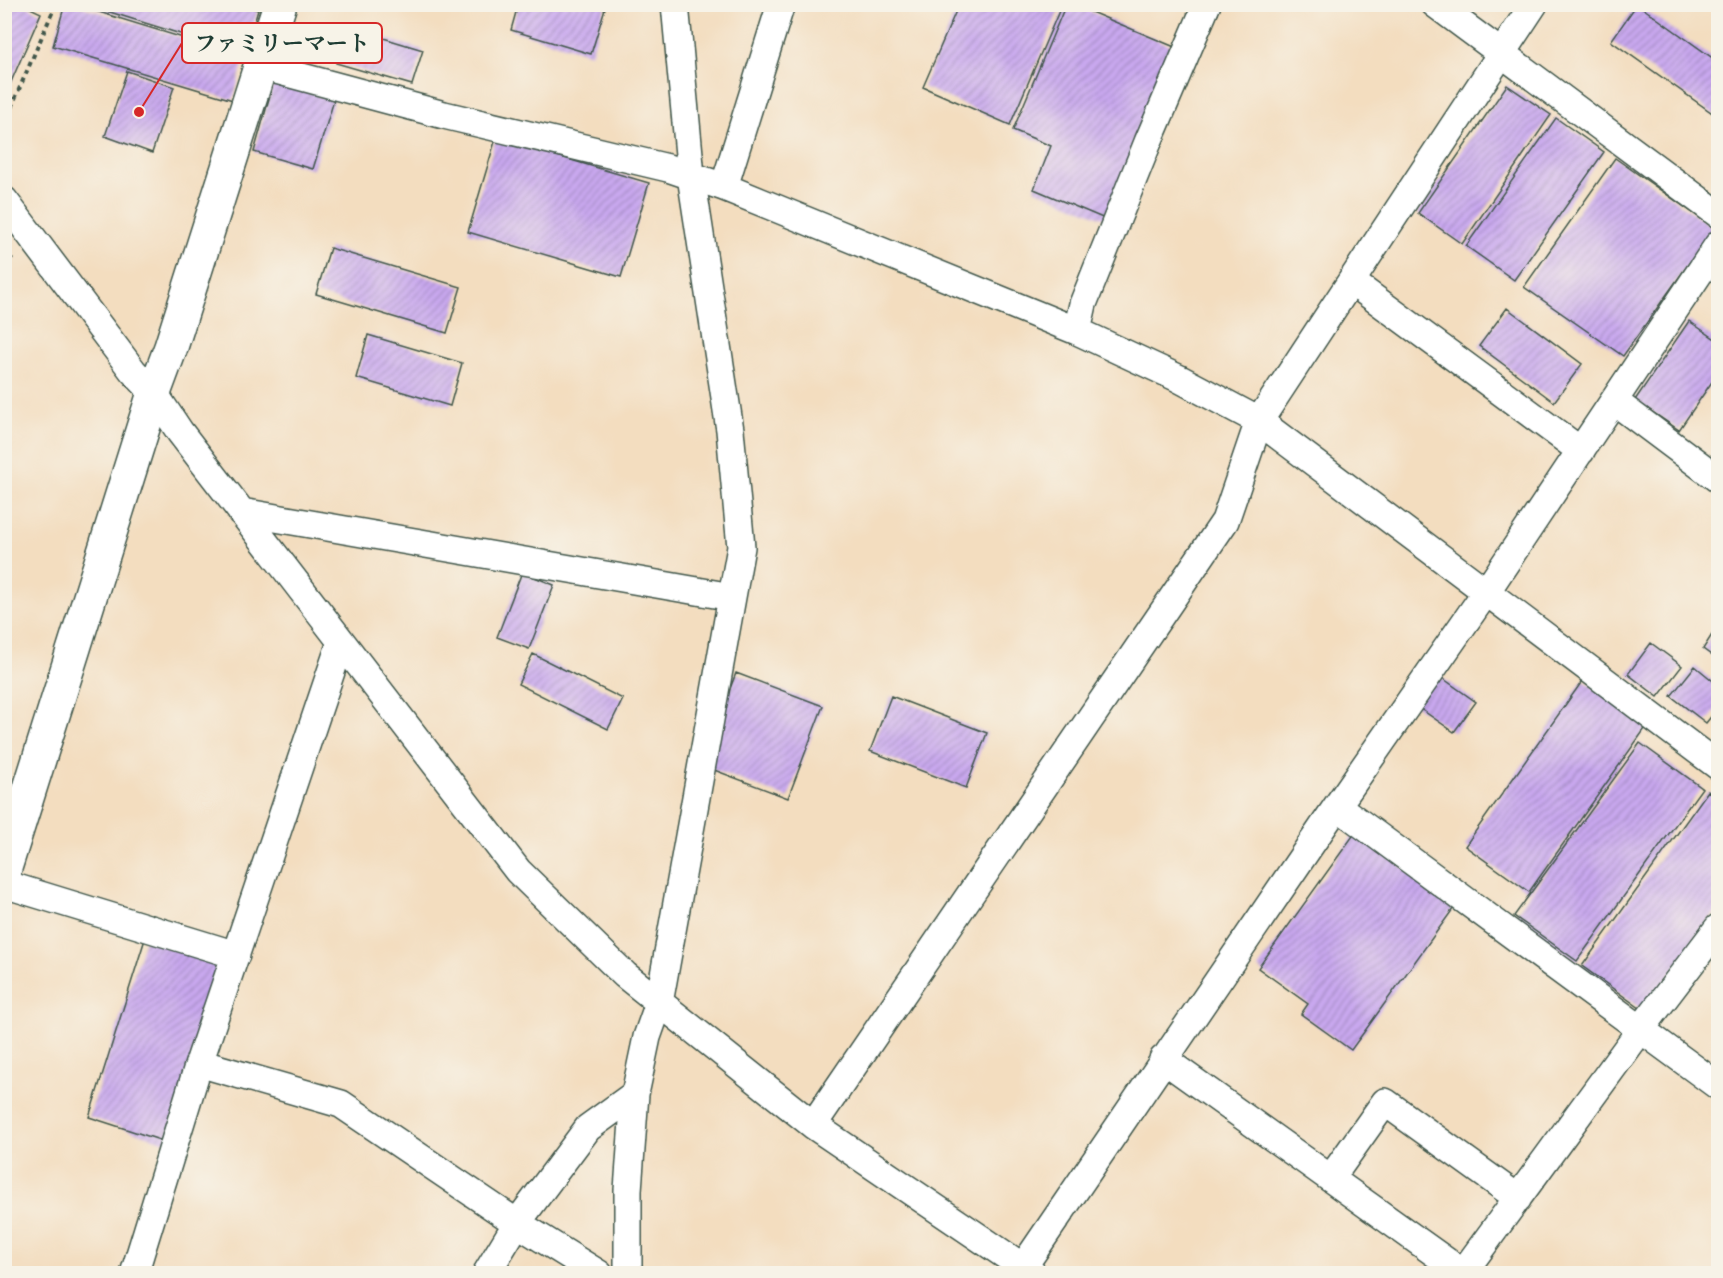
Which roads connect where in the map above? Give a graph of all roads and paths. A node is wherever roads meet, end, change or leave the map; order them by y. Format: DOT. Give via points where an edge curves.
graph roads {
  1 [pos="56,4"];
  2 [pos="280,4"];
  3 [pos="675,4"];
  4 [pos="781,4"];
  5 [pos="1207,4"];
  6 [pos="1435,4"];
  7 [pos="1534,4"];
  8 [pos="1501,53"];
  9 [pos="261,66"];
  10 [pos="4,124"];
  11 [pos="691,176"];
  12 [pos="724,187"];
  13 [pos="4,200"];
  14 [pos="1719,214"];
  15 [pos="1719,245"];
  16 [pos="1352,282"];
  17 [pos="1077,331"];
  18 [pos="154,393"];
  19 [pos="1614,401"];
  20 [pos="1259,421"];
  21 [pos="1581,451"];
  22 [pos="1719,479"];
  23 [pos="241,512"];
  24 [pos="1486,592"];
  25 [pos="732,597"];
  26 [pos="341,642"];
  27 [pos="1719,766"];
  28 [pos="1337,806"];
  29 [pos="4,871"];
  30 [pos="4,884"];
  31 [pos="1719,928"];
  32 [pos="236,955"];
  33 [pos="659,1003"];
  34 [pos="1641,1029"];
  35 [pos="1163,1059"];
  36 [pos="199,1063"];
  37 [pos="1719,1086"];
  38 [pos="635,1094"];
  39 [pos="813,1125"];
  40 [pos="1331,1178"];
  41 [pos="1518,1198"];
  42 [pos="517,1223"];
  43 [pos="1028,1270"];
  44 [pos="1463,1273"];
  45 [pos="134,1274"];
  46 [pos="486,1274"];
  47 [pos="599,1274"];
  48 [pos="628,1274"];
  1 -- 10 [label="path"];
  2 -- 9 [label="street"];
  3 -- 11 [label="street"];
  4 -- 12 [label="street"];
  5 -- 17 [label="street" via="1083,304"];
  6 -- 8 [label="street"];
  7 -- 8 [label="street"];
  8 -- 14 [label="street"];
  8 -- 16 [label="street"];
  9 -- 11 [label="street"];
  9 -- 18 [label="street"];
  11 -- 12 [label="street"];
  11 -- 25 [label="street" via="730,430 741,547"];
  12 -- 17 [label="street"];
  13 -- 18 [label="street" via="133,371"];
  15 -- 19 [label="street"];
  16 -- 20 [label="street"];
  16 -- 21 [label="street"];
  17 -- 20 [label="street"];
  18 -- 23 [label="street"];
  18 -- 29 [label="street"];
  19 -- 21 [label="street"];
  19 -- 22 [label="street"];
  20 -- 24 [label="street"];
  20 -- 39 [label="street" via="1225,521"];
  21 -- 24 [label="street"];
  23 -- 25 [label="street"];
  23 -- 26 [label="street"];
  24 -- 27 [label="street"];
  24 -- 28 [label="street"];
  25 -- 33 [label="street"];
  26 -- 32 [label="street"];
  26 -- 33 [label="street" via="518,871"];
  28 -- 34 [label="street"];
  28 -- 35 [label="street"];
  30 -- 32 [label="street"];
  31 -- 34 [label="street"];
  32 -- 36 [label="street"];
  33 -- 38 [label="street"];
  33 -- 39 [label="street"];
  34 -- 37 [label="street"];
  34 -- 41 [label="street"];
  35 -- 40 [label="street"];
  35 -- 43 [label="street"];
  36 -- 42 [label="street" via="341,1104"];
  36 -- 45 [label="street"];
  38 -- 42 [label="street" via="588,1128"];
  38 -- 48 [label="street" via="628,1190"];
  39 -- 43 [label="street"];
  40 -- 41 [label="street" via="1385,1102"];
  40 -- 44 [label="street"];
  41 -- 44 [label="street"];
  42 -- 46 [label="street"];
  42 -- 47 [label="street"];
}
